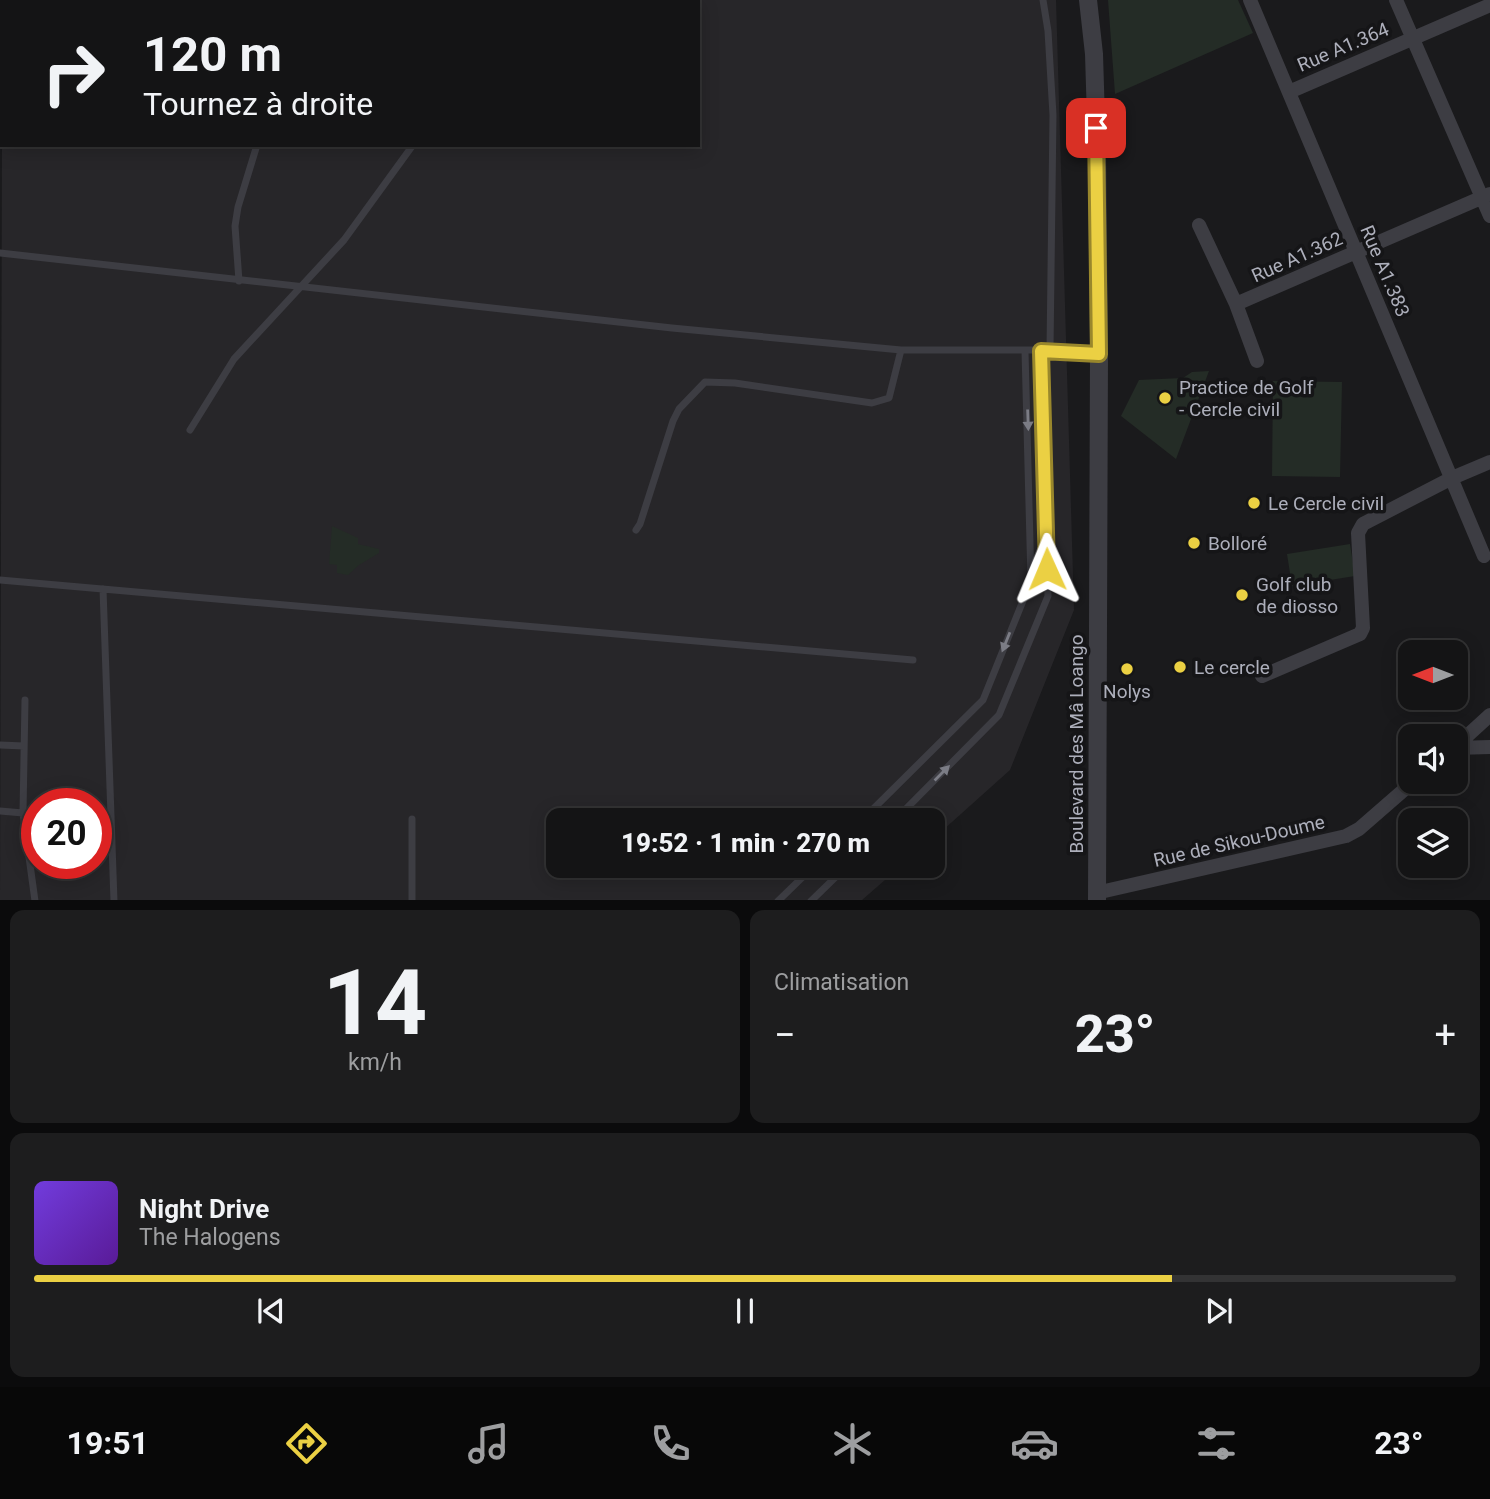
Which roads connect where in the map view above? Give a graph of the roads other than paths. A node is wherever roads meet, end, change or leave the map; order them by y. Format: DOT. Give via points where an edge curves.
graph roads {
  1 [pos="1043,0"];
  2 [pos="1088,0"];
  3 [pos="1250,0"];
  4 [pos="1396,0"];
  5 [pos="1490,5"];
  6 [pos="1412,38"];
  7 [pos="1289,92"];
  8 [pos="256,147"];
  9 [pos="412,147"];
  10 [pos="1486,196"];
  11 [pos="1490,216"];
  12 [pos="1199,225"];
  13 [pos="1356,252"];
  14 [pos="0,253"];
  15 [pos="239,281"];
  16 [pos="300,288"];
  17 [pos="1236,304"];
  18 [pos="901,349"];
  19 [pos="1050,350"];
  20 [pos="1025,351"];
  21 [pos="1041,351"];
  22 [pos="1099,354"];
  23 [pos="1257,361"];
  24 [pos="190,430"];
  25 [pos="1490,462"];
  26 [pos="1452,478"];
  27 [pos="636,530"];
  28 [pos="1484,556"];
  29 [pos="0,580"];
  30 [pos="103,589"];
  31 [pos="913,660"];
  32 [pos="1262,676"];
  33 [pos="25,700"];
  34 [pos="1490,715"];
  35 [pos="1468,736"];
  36 [pos="0,745"];
  37 [pos="24,746"];
  38 [pos="1468,747"];
  39 [pos="1490,747"];
  40 [pos="23,788"];
  41 [pos="1399,794"];
  42 [pos="874,808"];
  43 [pos="907,808"];
  44 [pos="0,811"];
  45 [pos="21,813"];
  46 [pos="412,819"];
  47 [pos="802,878"];
  48 [pos="835,878"];
  49 [pos="32,879"];
  50 [pos="1097,897"];
  51 [pos="35,900"];
  52 [pos="114,900"];
  53 [pos="412,900"];
  54 [pos="779,900"];
  55 [pos="812,900"];
  1 -- 19 [label="lane" via="1054,115"];
  2 -- 22 [label="street, Boulevard des Mâ Loango" via="1096,116"];
  3 -- 7 [label="street, Rue A1.383"];
  4 -- 6 [label="street"];
  5 -- 6 [label="street, Rue A1.364"];
  6 -- 7 [label="street, Rue A1.364"];
  6 -- 10 [label="street"];
  7 -- 13 [label="street, Rue A1.383"];
  8 -- 15 [label="lane" via="235,226"];
  9 -- 16 [label="lane" via="344,240"];
  10 -- 11 [label="street"];
  10 -- 13 [label="street, Rue A1.362"];
  12 -- 17 [label="street"];
  13 -- 17 [label="street, Rue A1.362"];
  13 -- 26 [label="street, Rue A1.383"];
  14 -- 15 [label="lane"];
  15 -- 16 [label="lane"];
  16 -- 18 [label="lane"];
  16 -- 24 [label="lane" via="234,359"];
  17 -- 23 [label="street"];
  18 -- 20 [label="lane"];
  18 -- 27 [label="lane" via="890,398 872,403 705,382 673,421"];
  19 -- 21 [label="lane"];
  19 -- 22 [label="lane"];
  20 -- 21 [label="lane"];
  20 -- 42 [label="lane, one-way" via="1031,580 983,699"];
  43 -- 21 [label="lane, one-way" via="999,715 1048,596"];
  22 -- 50 [label="street, Boulevard des Mâ Loango"];
  25 -- 26 [label="street"];
  26 -- 28 [label="street, Rue A1.383"];
  26 -- 32 [label="street" via="1363,524 1358,533 1360,634"];
  29 -- 30 [label="lane"];
  30 -- 31 [label="lane"];
  30 -- 52 [label="lane"];
  33 -- 37 [label="lane"];
  34 -- 35 [label="street"];
  36 -- 37 [label="lane"];
  37 -- 40 [label="lane"];
  38 -- 39 [label="street"];
  41 -- 50 [label="street, Rue de Sikou-Doume" via="1346,836"];
  44 -- 45 [label="lane"];
  46 -- 53 [label="lane"];
  47 -- 54 [label="lane"];
  48 -- 55 [label="lane"];
  49 -- 51 [label="lane"];
}
